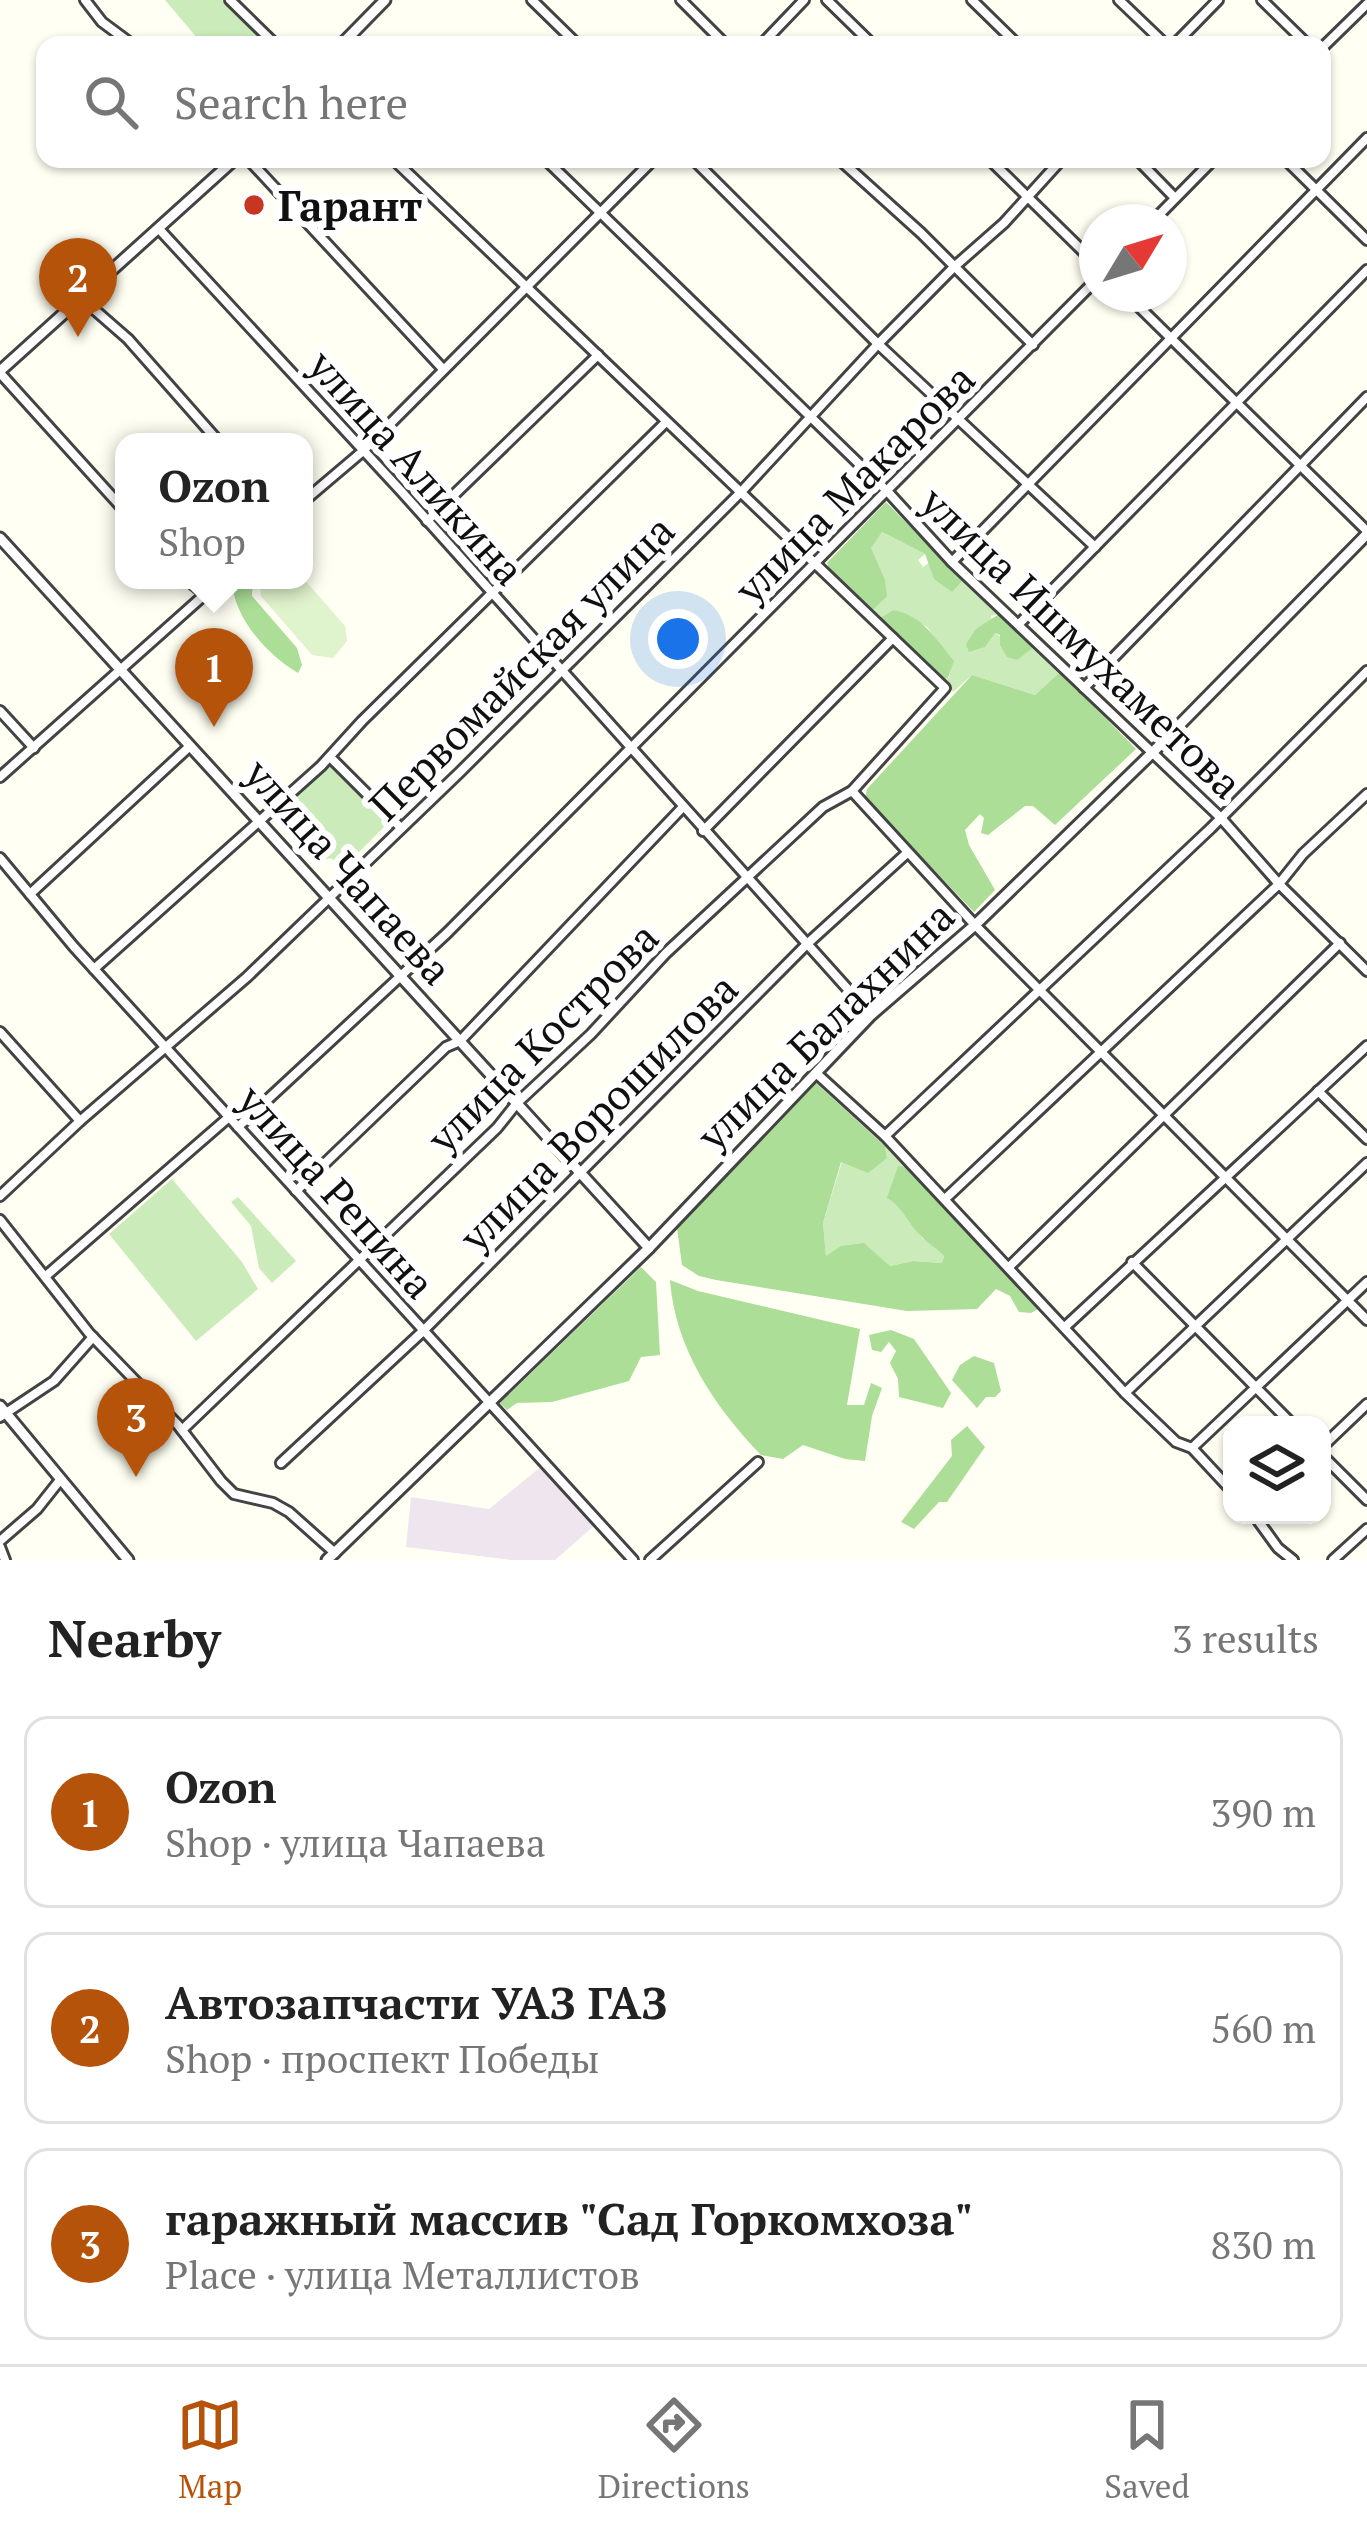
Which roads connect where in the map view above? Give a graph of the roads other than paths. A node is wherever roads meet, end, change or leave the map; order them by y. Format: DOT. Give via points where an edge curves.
graph roads {
  1 [pos="86,0"];
  2 [pos="230,0"];
  3 [pos="385,0"];
  4 [pos="532,0"];
  5 [pos="680,0"];
  6 [pos="804,0"];
  7 [pos="827,0"];
  8 [pos="972,0"];
  9 [pos="1119,0"];
  10 [pos="1218,0"];
  11 [pos="1262,0"];
  12 [pos="1367,4"];
  13 [pos="121,36"];
  14 [pos="267,36"];
  15 [pos="350,36"];
  16 [pos="569,36"];
  17 [pos="717,36"];
  18 [pos="770,36"];
  19 [pos="864,36"];
  20 [pos="1009,36"];
  21 [pos="1160,36"];
  22 [pos="1180,36"];
  23 [pos="1299,36"];
  24 [pos="1331,39"];
  25 [pos="1367,138"];
  26 [pos="225,168"];
  27 [pos="256,168"];
  28 [pos="402,168"];
  29 [pos="554,168"];
  30 [pos="645,168"];
  31 [pos="702,168"];
  32 [pos="849,168"];
  33 [pos="998,168"];
  34 [pos="1053,168"];
  35 [pos="1146,168"];
  36 [pos="1205,168"];
  37 [pos="1294,168"];
  38 [pos="1315,190"];
  39 [pos="1027,196"];
  40 [pos="1175,198"];
  41 [pos="1169,204"];
  42 [pos="600,215"];
  43 [pos="159,229"];
  44 [pos="1367,240"];
  45 [pos="1079,247"];
  46 [pos="954,267"];
  47 [pos="1367,269"];
  48 [pos="525,290"];
  49 [pos="81,298"];
  50 [pos="1079,298"];
  51 [pos="1144,312"];
  52 [pos="1170,338"];
  53 [pos="878,344"];
  54 [pos="1033,346"];
  55 [pos="598,355"];
  56 [pos="443,369"];
  57 [pos="0,372"];
  58 [pos="1367,398"];
  59 [pos="1238,404"];
  60 [pos="810,416"];
  61 [pos="960,419"];
  62 [pos="666,422"];
  63 [pos="211,433"];
  64 [pos="363,451"];
  65 [pos="1301,465"];
  66 [pos="1027,486"];
  67 [pos="888,492"];
  68 [pos="313,493"];
  69 [pos="741,493"];
  70 [pos="115,500"];
  71 [pos="428,521"];
  72 [pos="1367,532"];
  73 [pos="0,538"];
  74 [pos="1095,548"];
  75 [pos="952,562"];
  76 [pos="816,565"];
  77 [pos="198,589"];
  78 [pos="213,589"];
  79 [pos="491,592"];
  80 [pos="206,596"];
  81 [pos="1019,624"];
  82 [pos="893,638"];
  83 [pos="119,668"];
  84 [pos="561,670"];
  85 [pos="1367,670"];
  86 [pos="1084,688"];
  87 [pos="0,711"];
  88 [pos="190,746"];
  89 [pos="630,747"];
  90 [pos="34,748"];
  91 [pos="1151,754"];
  92 [pos="330,757"];
  93 [pos="0,777"];
  94 [pos="852,791"];
  95 [pos="1367,794"];
  96 [pos="682,808"];
  97 [pos="1221,818"];
  98 [pos="260,823"];
  99 [pos="401,828"];
  100 [pos="703,831"];
  101 [pos="907,853"];
  102 [pos="0,859"];
  103 [pos="748,880"];
  104 [pos="1279,884"];
  105 [pos="30,894"];
  106 [pos="328,897"];
  107 [pos="975,925"];
  108 [pos="1340,943"];
  109 [pos="807,944"];
  110 [pos="94,969"];
  111 [pos="1367,970"];
  112 [pos="402,977"];
  113 [pos="1042,990"];
  114 [pos="871,1015"];
  115 [pos="0,1032"];
  116 [pos="460,1041"];
  117 [pos="166,1046"];
  118 [pos="1367,1046"];
  119 [pos="1100,1049"];
  120 [pos="817,1073"];
  121 [pos="1318,1091"];
  122 [pos="517,1103"];
  123 [pos="1165,1115"];
  124 [pos="229,1118"];
  125 [pos="80,1120"];
  126 [pos="238,1127"];
  127 [pos="884,1136"];
  128 [pos="1367,1139"];
  129 [pos="1367,1163"];
  130 [pos="580,1172"];
  131 [pos="1226,1175"];
  132 [pos="296,1192"];
  133 [pos="0,1196"];
  134 [pos="945,1199"];
  135 [pos="0,1220"];
  136 [pos="1287,1238"];
  137 [pos="649,1248"];
  138 [pos="359,1261"];
  139 [pos="1132,1262"];
  140 [pos="1009,1267"];
  141 [pos="46,1274"];
  142 [pos="1367,1282"];
  143 [pos="1348,1300"];
  144 [pos="1367,1320"];
  145 [pos="1066,1326"];
  146 [pos="1195,1326"];
  147 [pos="422,1332"];
  148 [pos="93,1337"];
  149 [pos="1257,1389"];
  150 [pos="1125,1393"];
  151 [pos="1367,1404"];
  152 [pos="488,1406"];
  153 [pos="2,1412"];
  154 [pos="1284,1416"];
  155 [pos="182,1430"];
  156 [pos="1331,1442"];
  157 [pos="1192,1448"];
  158 [pos="1331,1461"];
  159 [pos="758,1462"];
  160 [pos="281,1463"];
  161 [pos="60,1480"];
  162 [pos="1223,1481"];
  163 [pos="1367,1500"];
  164 [pos="1261,1524"];
  165 [pos="1367,1529"];
  166 [pos="0,1544"];
  167 [pos="331,1556"];
  168 [pos="5,1560"];
  169 [pos="128,1560"];
  170 [pos="632,1560"];
  171 [pos="650,1560"];
  172 [pos="1293,1560"];
  173 [pos="1333,1560"];
  1 -- 13 [label="street"];
  2 -- 14 [label="street"];
  3 -- 15 [label="street"];
  4 -- 16 [label="street"];
  5 -- 17 [label="street"];
  6 -- 18 [label="street"];
  7 -- 19 [label="street"];
  8 -- 20 [label="street"];
  9 -- 21 [label="street"];
  10 -- 22 [label="street"];
  11 -- 23 [label="street"];
  12 -- 24 [label="street"];
  25 -- 38 [label="street"];
  26 -- 43 [label="street"];
  27 -- 56 [label="street"];
  28 -- 48 [label="street"];
  29 -- 42 [label="street, улица Ишмухаметова"];
  30 -- 42 [label="street"];
  31 -- 53 [label="street"];
  32 -- 46 [label="street"];
  33 -- 39 [label="street"];
  34 -- 39 [label="street, Первомайская улица"];
  35 -- 40 [label="street"];
  36 -- 40 [label="street"];
  37 -- 38 [label="street"];
  38 -- 44 [label="street"];
  38 -- 52 [label="street"];
  39 -- 45 [label="street"];
  39 -- 46 [label="street, Первомайская улица"];
  40 -- 41 [label="street"];
  42 -- 48 [label="street"];
  42 -- 60 [label="street, улица Ишмухаметова"];
  43 -- 49 [label="street"];
  43 -- 64 [label="street, улица Аликина"];
  46 -- 53 [label="street, Первомайская улица"];
  46 -- 54 [label="street"];
  47 -- 59 [label="street"];
  48 -- 55 [label="street"];
  48 -- 56 [label="street"];
  49 -- 57 [label="street"];
  49 -- 63 [label="street"];
  50 -- 54 [label="street, улица Макарова"];
  51 -- 52 [label="street"];
  52 -- 59 [label="street"];
  52 -- 66 [label="street"];
  53 -- 60 [label="street, Первомайская улица"];
  53 -- 61 [label="street"];
  54 -- 61 [label="street, улица Макарова"];
  55 -- 62 [label="street"];
  55 -- 71 [label="street"];
  56 -- 64 [label="street"];
  57 -- 70 [label="street"];
  58 -- 65 [label="street"];
  59 -- 65 [label="street"];
  59 -- 74 [label="street"];
  60 -- 67 [label="street, улица Ишмухаметова"];
  60 -- 69 [label="street, Первомайская улица"];
  61 -- 66 [label="street"];
  61 -- 67 [label="street, улица Макарова"];
  62 -- 69 [label="street"];
  62 -- 79 [label="street"];
  64 -- 68 [label="street"];
  64 -- 71 [label="street, улица Аликина"];
  65 -- 72 [label="street"];
  65 -- 86 [label="street"];
  66 -- 74 [label="street"];
  66 -- 75 [label="street"];
  67 -- 75 [label="street, улица Ишмухаметова"];
  67 -- 76 [label="street, улица Макарова"];
  69 -- 76 [label="street"];
  69 -- 84 [label="street, Первомайская улица"];
  71 -- 79 [label="street, улица Аликина"];
  72 -- 91 [label="street, улица Балахнина"];
  73 -- 83 [label="street, улица Чапаева"];
  74 -- 81 [label="street"];
  75 -- 81 [label="street, улица Ишмухаметова"];
  76 -- 82 [label="street"];
  76 -- 89 [label="street, улица Макарова"];
  77 -- 80 [label="street"];
  78 -- 80 [label="street"];
  79 -- 84 [label="street, улица Аликина"];
  79 -- 92 [label="street"];
  80 -- 83 [label="street"];
  81 -- 86 [label="street, улица Ишмухаметова"];
  82 -- 94 [label="street, улица Кострова" via="945,688"];
  82 -- 100 [label="street"];
  83 -- 88 [label="street, улица Чапаева"];
  83 -- 90 [label="street"];
  84 -- 89 [label="street, улица Аликина"];
  84 -- 99 [label="street, Первомайская улица"];
  85 -- 97 [label="street"];
  86 -- 91 [label="street, улица Ишмухаметова"];
  87 -- 90 [label="street"];
  88 -- 98 [label="street, улица Чапаева"];
  88 -- 105 [label="street"];
  89 -- 96 [label="street, улица Аликина"];
  89 -- 112 [label="street, улица Макарова"];
  90 -- 93 [label="street"];
  91 -- 97 [label="street, улица Ишмухаметова"];
  91 -- 107 [label="street, улица Балахнина"];
  92 -- 98 [label="street"];
  92 -- 99 [label="street"];
  94 -- 101 [label="street"];
  94 -- 103 [label="street, улица Кострова" via="823,807"];
  95 -- 104 [label="street"];
  96 -- 100 [label="street, улица Аликина"];
  96 -- 116 [label="street"];
  97 -- 104 [label="street, улица Ишмухаметова"];
  97 -- 113 [label="street"];
  98 -- 106 [label="street, улица Чапаева"];
  98 -- 110 [label="street"];
  99 -- 106 [label="street, Первомайская улица"];
  100 -- 103 [label="street, улица Аликина"];
  101 -- 107 [label="street"];
  101 -- 109 [label="street, улица Ворошилова"];
  102 -- 105 [label="street, улица Репина"];
  103 -- 109 [label="street, улица Аликина"];
  103 -- 122 [label="street, улица Кострова"];
  104 -- 108 [label="street, улица Ишмухаметова"];
  104 -- 119 [label="street"];
  105 -- 110 [label="street, улица Репина"];
  106 -- 112 [label="street, улица Чапаева"];
  106 -- 117 [label="street, Первомайская улица"];
  107 -- 113 [label="street"];
  107 -- 114 [label="street, улица Балахнина"];
  108 -- 111 [label="street, улица Ишмухаметова"];
  108 -- 123 [label="street"];
  109 -- 114 [label="street, улица Аликина"];
  109 -- 130 [label="street, улица Ворошилова"];
  110 -- 117 [label="street, улица Репина"];
  112 -- 116 [label="street, улица Чапаева"];
  112 -- 126 [label="street, улица Макарова"];
  113 -- 119 [label="street"];
  113 -- 127 [label="street"];
  114 -- 120 [label="street, улица Балахнина"];
  115 -- 125 [label="street"];
  116 -- 122 [label="street, улица Чапаева"];
  116 -- 132 [label="street"];
  117 -- 124 [label="street, улица Репина"];
  117 -- 125 [label="street, Первомайская улица"];
  118 -- 121 [label="street"];
  119 -- 123 [label="street"];
  119 -- 134 [label="street"];
  120 -- 127 [label="street"];
  120 -- 137 [label="street, улица Балахнина"];
  121 -- 128 [label="street"];
  121 -- 131 [label="street"];
  122 -- 130 [label="street, улица Чапаева"];
  122 -- 138 [label="street, улица Кострова"];
  123 -- 131 [label="street"];
  123 -- 140 [label="street"];
  124 -- 126 [label="street, улица Репина"];
  124 -- 141 [label="street"];
  125 -- 133 [label="street, Первомайская улица"];
  126 -- 132 [label="street, улица Репина"];
  127 -- 134 [label="street"];
  129 -- 136 [label="street"];
  130 -- 137 [label="street, улица Чапаева"];
  130 -- 147 [label="street, улица Ворошилова"];
  131 -- 136 [label="street"];
  131 -- 139 [label="street"];
  132 -- 138 [label="street, улица Репина"];
  134 -- 140 [label="street"];
  135 -- 141 [label="street"];
  136 -- 143 [label="street"];
  136 -- 146 [label="street"];
  137 -- 152 [label="street, улица Балахнина"];
  138 -- 147 [label="street, улица Репина"];
  138 -- 155 [label="street, улица Кострова"];
  139 -- 145 [label="street"];
  139 -- 146 [label="street"];
  140 -- 145 [label="street"];
  141 -- 148 [label="street"];
  142 -- 143 [label="street"];
  143 -- 144 [label="street"];
  143 -- 149 [label="street"];
  145 -- 150 [label="street"];
  146 -- 149 [label="street"];
  146 -- 150 [label="street"];
  147 -- 152 [label="street, улица Репина"];
  147 -- 160 [label="street, улица Ворошилова"];
  148 -- 153 [label="street" via="54,1381"];
  148 -- 155 [label="street"];
  149 -- 154 [label="street"];
  149 -- 157 [label="street"];
  150 -- 157 [label="street"];
  151 -- 156 [label="street"];
  152 -- 167 [label="street, улица Балахнина"];
  152 -- 170 [label="street, улица Репина"];
  153 -- 161 [label="street"];
  155 -- 167 [label="street" via="234,1494 289,1512"];
  157 -- 162 [label="street"];
  158 -- 163 [label="street"];
  159 -- 171 [label="street"];
  161 -- 166 [label="street"];
  161 -- 169 [label="street"];
  164 -- 172 [label="street"];
  165 -- 173 [label="street"];
  166 -- 168 [label="street"];
}
